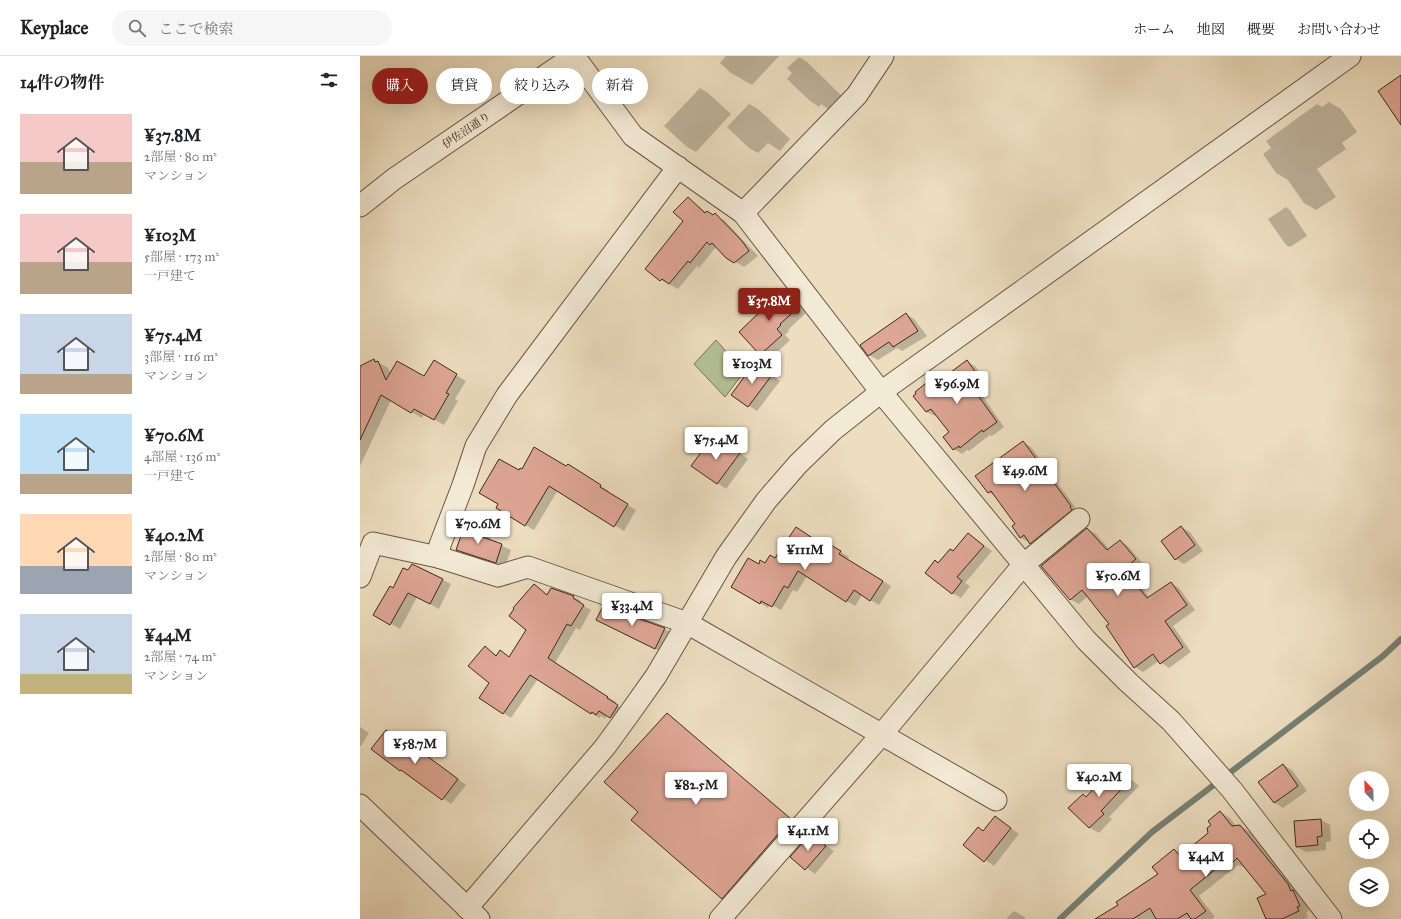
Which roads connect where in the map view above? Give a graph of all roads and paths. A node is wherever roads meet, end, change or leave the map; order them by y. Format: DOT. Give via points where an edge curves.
graph roads {
  1 [pos="574,56"];
  2 [pos="883,56"];
  3 [pos="1350,56"];
  4 [pos="678,167"];
  5 [pos="360,206"];
  6 [pos="742,213"];
  7 [pos="881,392"];
  8 [pos="1079,519"];
  9 [pos="366,541"];
  10 [pos="438,557"];
  11 [pos="1023,565"];
  12 [pos="360,577"];
  13 [pos="687,623"];
  14 [pos="882,734"];
  15 [pos="996,800"];
  16 [pos="360,805"];
  17 [pos="473,914"];
  18 [pos="720,919"];
  19 [pos="1331,919"];
  1 -- 4 [label="street" via="633,136"];
  1 -- 5 [label="street, 伊佐沼通り" via="394,179"];
  2 -- 6 [label="street" via="857,95"];
  3 -- 7 [label="street"];
  4 -- 6 [label="street"];
  4 -- 10 [label="street" via="507,395 476,446"];
  6 -- 7 [label="street"];
  7 -- 11 [label="street"];
  7 -- 13 [label="street" via="833,430 798,464 766,501 726,557"];
  8 -- 11 [label="street"];
  9 -- 10 [label="street"];
  9 -- 12 [label="street"];
  10 -- 13 [label="street" via="498,576 528,567"];
  11 -- 14 [label="street"];
  11 -- 19 [label="street" via="1086,640 1171,721 1227,784"];
  13 -- 14 [label="street"];
  13 -- 17 [label="street" via="656,676 605,747"];
  14 -- 15 [label="street"];
  14 -- 18 [label="street"];
  16 -- 17 [label="street"];
}
